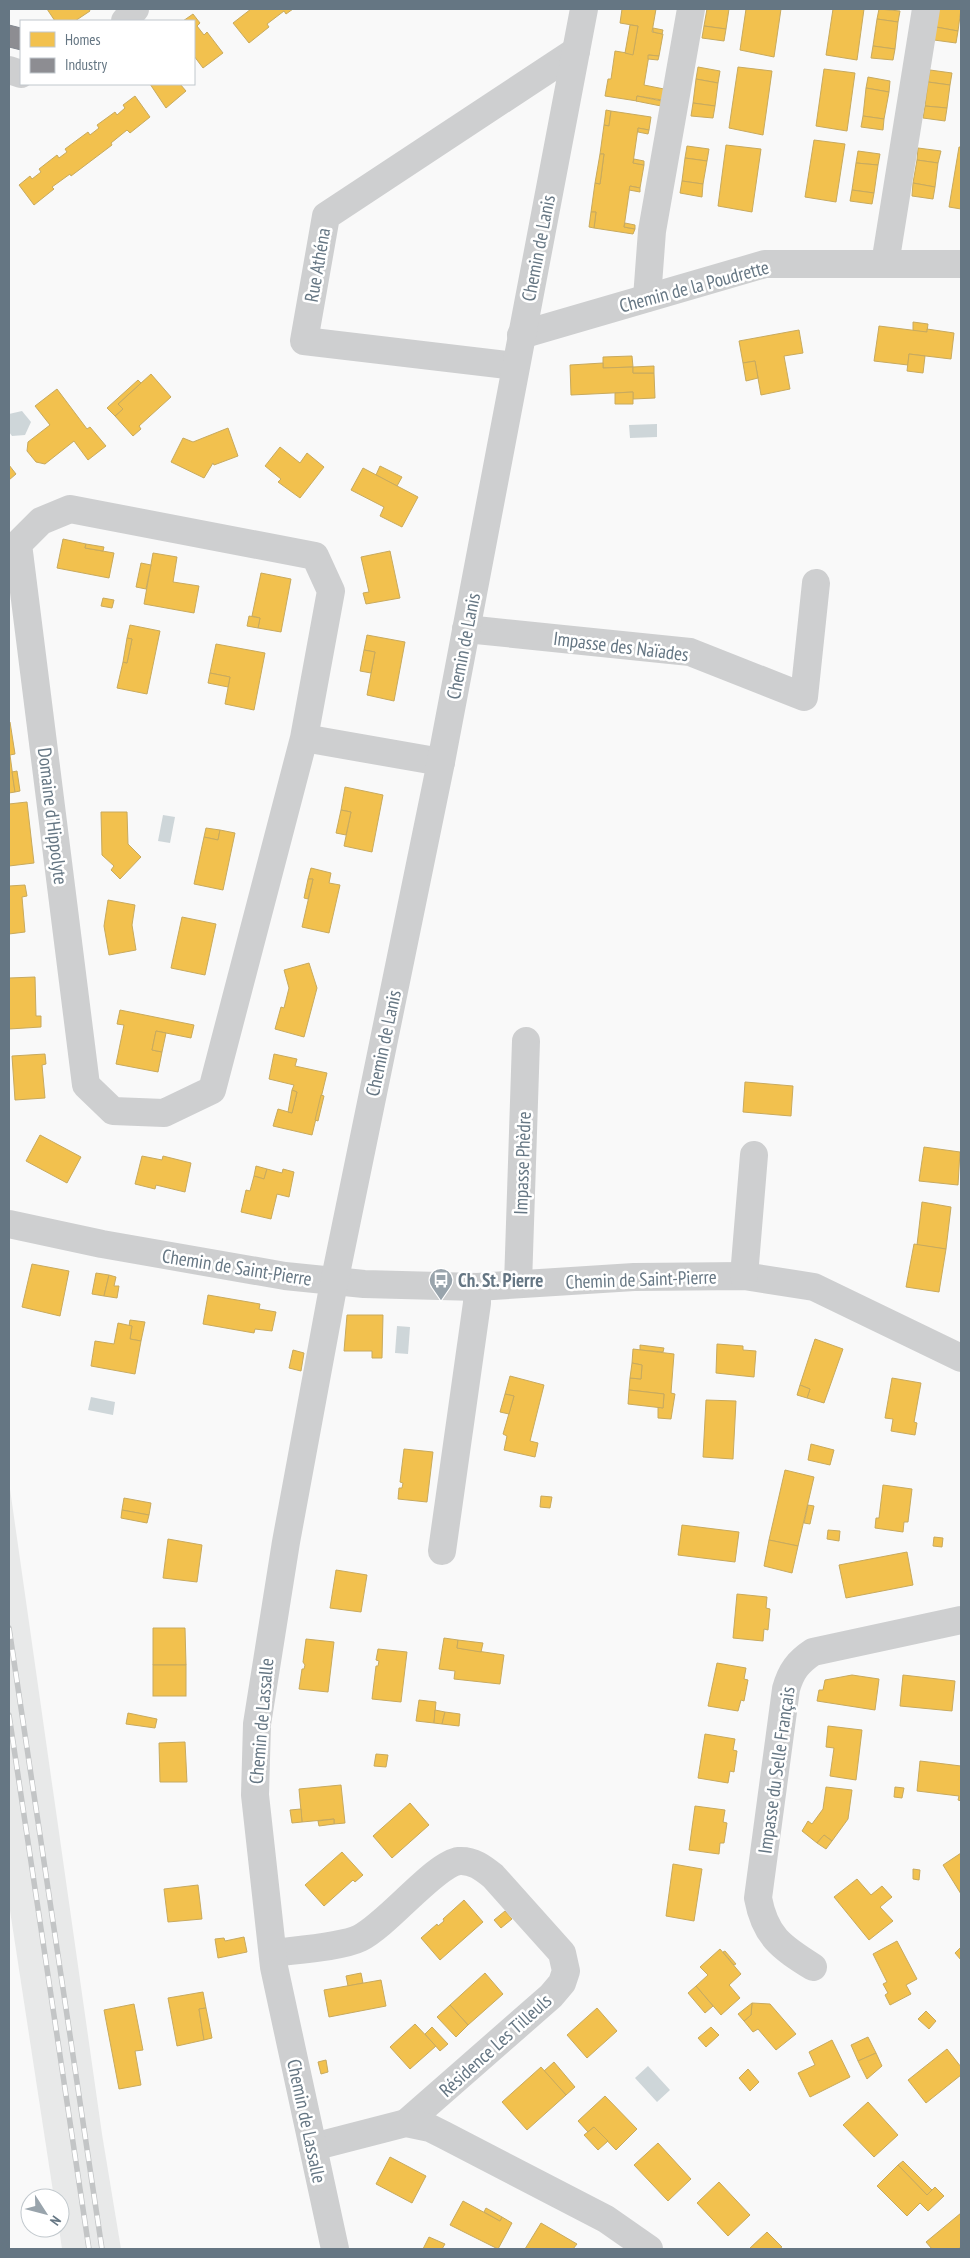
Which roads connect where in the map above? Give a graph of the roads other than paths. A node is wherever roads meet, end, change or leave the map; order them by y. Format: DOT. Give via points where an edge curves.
graph roads {
  1 [pos="135,9"];
  2 [pos="584,9"];
  3 [pos="691,9"];
  4 [pos="926,9"];
  5 [pos="126,20"];
  6 [pos="576,52"];
  7 [pos="885,264"];
  8 [pos="961,264"];
  9 [pos="647,298"];
  10 [pos="521,335"];
  11 [pos="515,366"];
  12 [pos="816,583"];
  13 [pos="466,630"];
  14 [pos="304,738"];
  15 [pos="441,762"];
  16 [pos="526,1041"];
  17 [pos="754,1154"];
  18 [pos="9,1224"];
  19 [pos="744,1276"];
  20 [pos="334,1282"];
  21 [pos="518,1284"];
  22 [pos="478,1287"];
  23 [pos="961,1358"];
  24 [pos="442,1551"];
  25 [pos="961,1620"];
  26 [pos="273,1953"];
  27 [pos="812,1967"];
  28 [pos="406,2123"];
  29 [pos="313,2147"];
  30 [pos="335,2249"];
  31 [pos="649,2249"];
  1 -- 5 [label="street"];
  2 -- 6 [label="street, Chemin de Lanis"];
  3 -- 9 [label="street" via="652,231"];
  4 -- 7 [label="street"];
  6 -- 10 [label="street, Chemin de Lanis"];
  6 -- 11 [label="street, Rue Athéna" via="326,216 304,341"];
  7 -- 8 [label="street, Chemin de la Poudrette"];
  7 -- 9 [label="street, Chemin de la Poudrette" via="765,264"];
  9 -- 10 [label="street, Chemin de la Poudrette"];
  10 -- 11 [label="street, Chemin de Lanis"];
  11 -- 13 [label="street, Chemin de Lanis"];
  12 -- 13 [label="street, Impasse des Naïades" via="804,697 690,652"];
  13 -- 15 [label="street, Chemin de Lanis"];
  14 -- 14 [label="street, Domaine d'Hippolyte" via="331,591 315,556 70,509 41,521 18,544 86,1084 113,1111 164,1113 212,1090"];
  14 -- 15 [label="street"];
  15 -- 20 [label="street, Chemin de Lanis"];
  16 -- 21 [label="street, Impasse Phèdre"];
  17 -- 19 [label="street"];
  18 -- 20 [label="street, Chemin de Saint-Pierre" via="112,1246"];
  19 -- 21 [label="street, Chemin de Saint-Pierre" via="634,1277"];
  19 -- 23 [label="street, Chemin de Saint-Pierre" via="814,1288"];
  20 -- 22 [label="street, Chemin de Saint-Pierre"];
  20 -- 26 [label="street, Chemin de Lassalle" via="286,1542 257,1724 255,1795"];
  21 -- 22 [label="street, Chemin de Saint-Pierre"];
  22 -- 24 [label="street"];
  25 -- 27 [label="street, Impasse du Selle Français" via="813,1652 790,1674 758,1898 767,1929 779,1943"];
  26 -- 28 [label="street, Résidence Les Tilleuls" via="359,1938 382,1923 443,1868 457,1861 469,1861 493,1876 562,1953 566,1971 552,1996"];
  26 -- 29 [label="street, Chemin de Lassalle"];
  28 -- 29 [label="street, Résidence Les Tilleuls"];
  28 -- 31 [label="street, Résidence Les Tilleuls" via="430,2128 564,2197 614,2224"];
  29 -- 30 [label="street, Chemin de Lassalle"];
}
